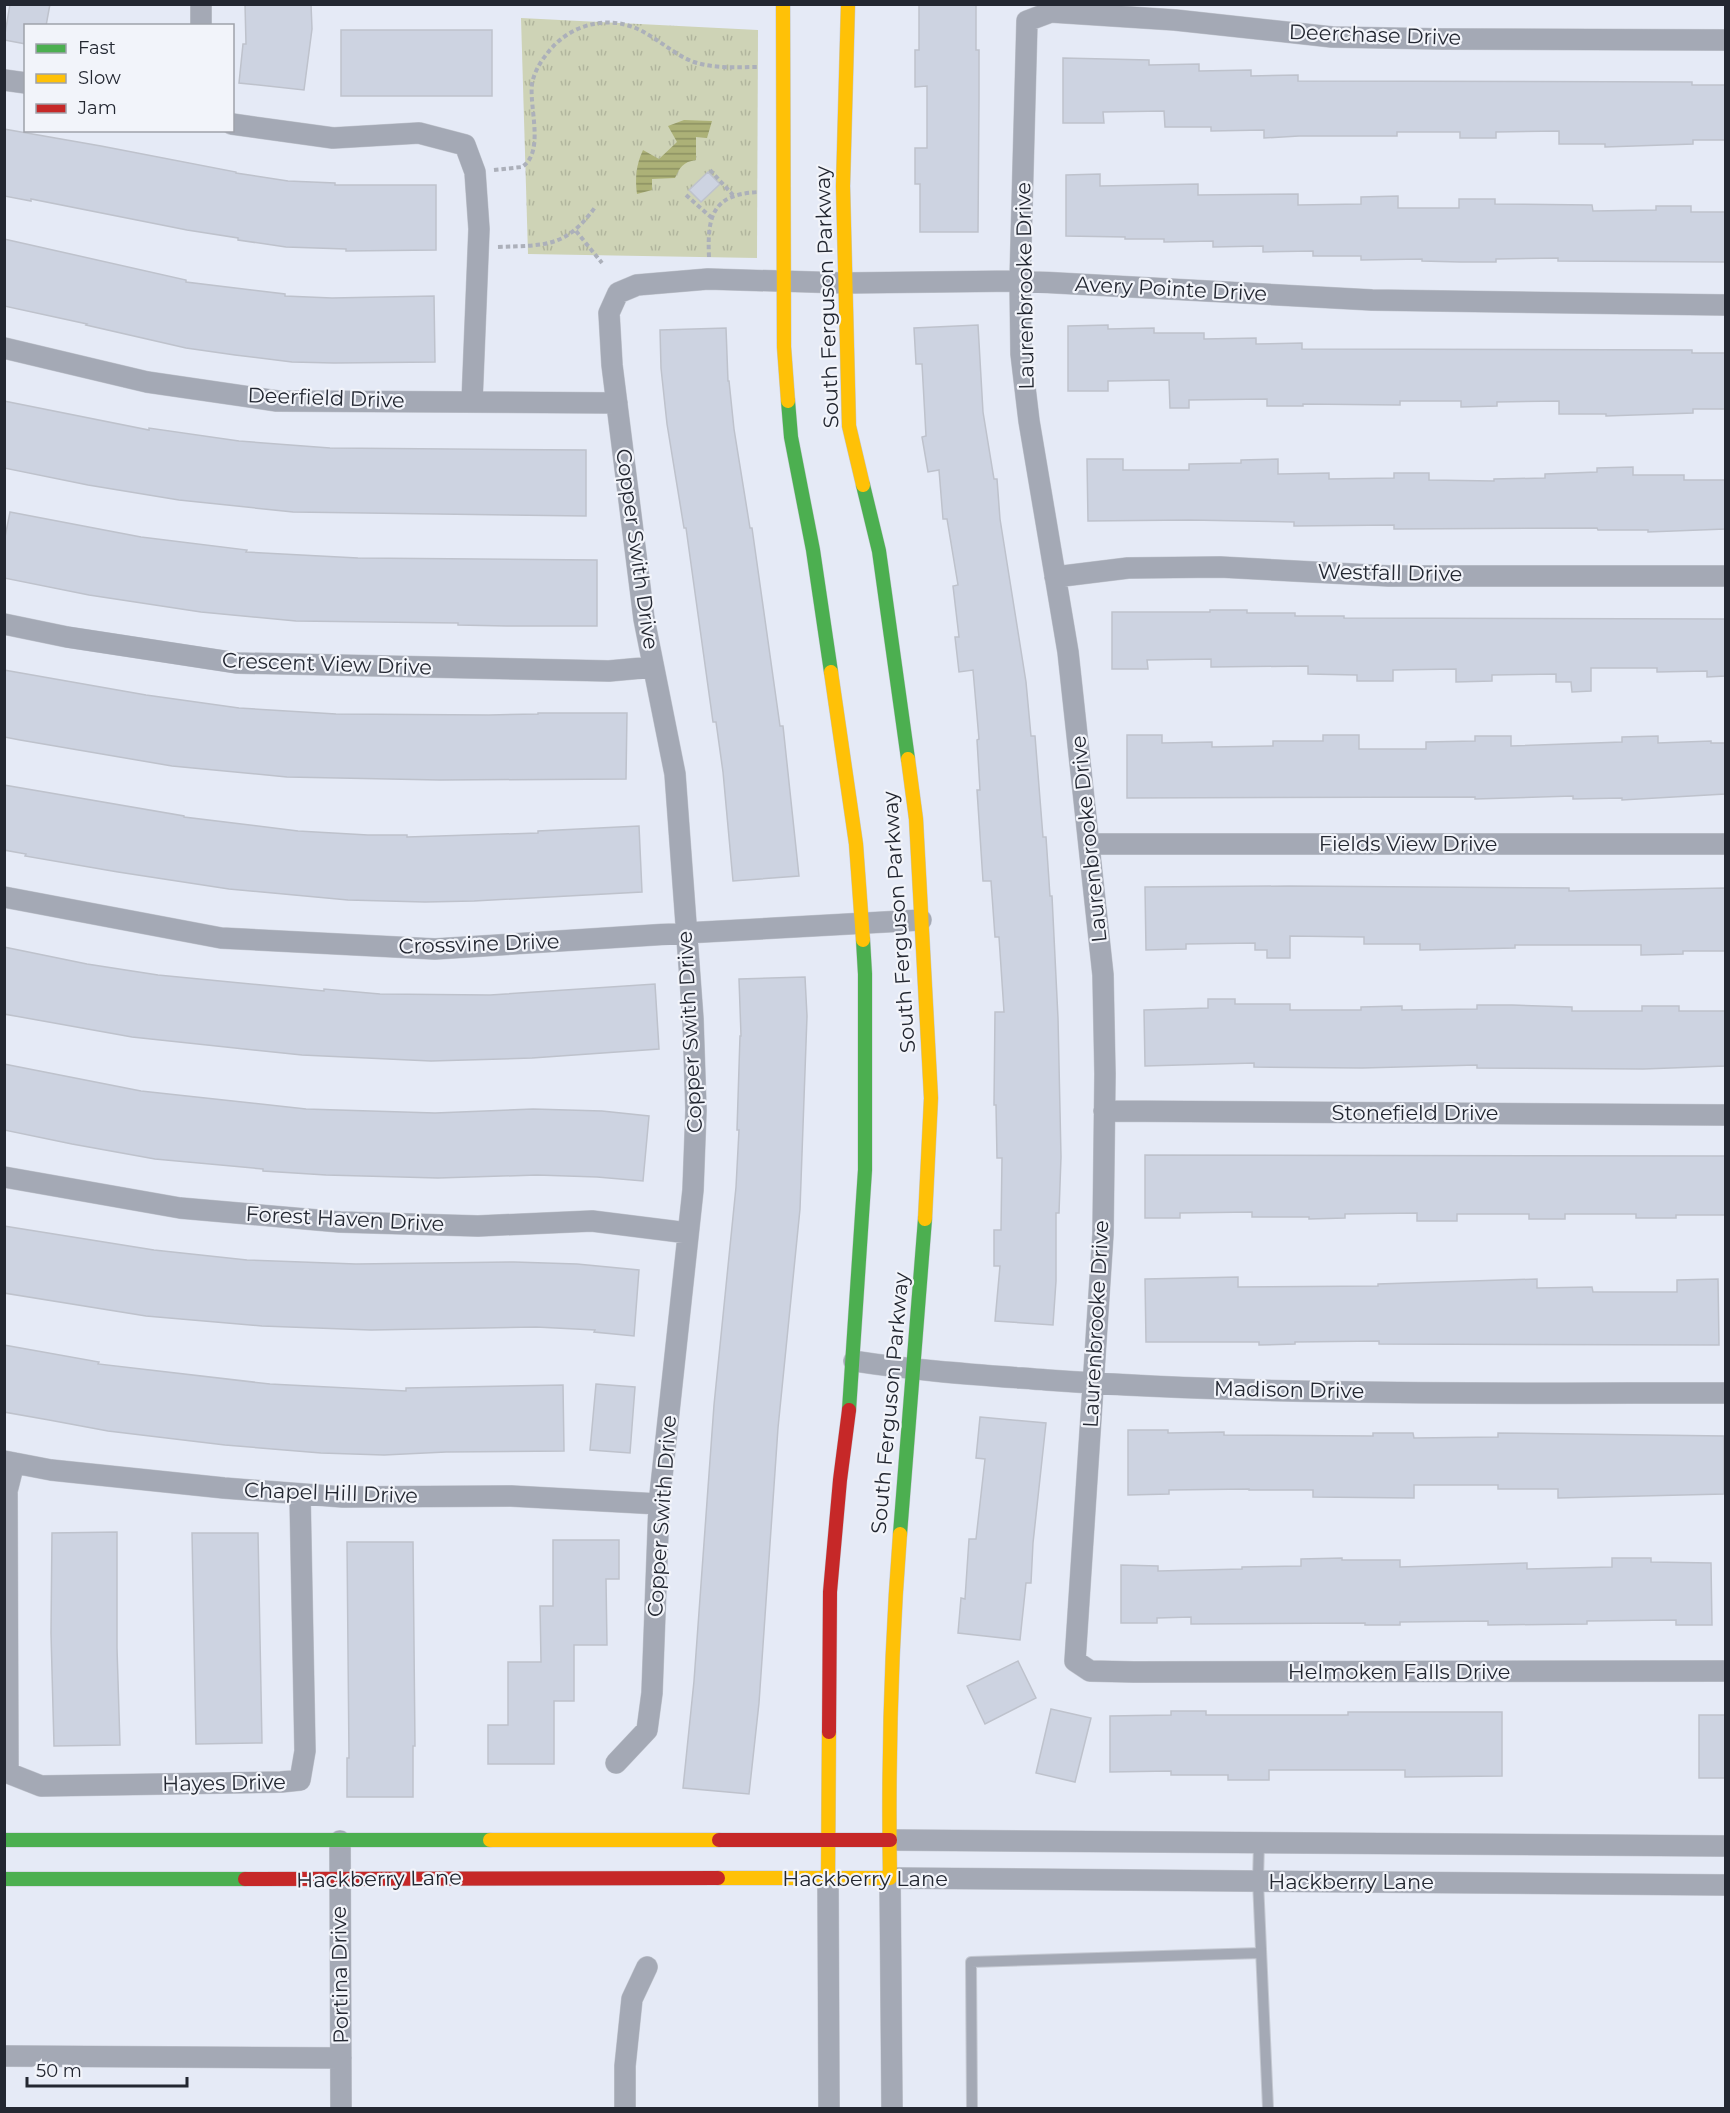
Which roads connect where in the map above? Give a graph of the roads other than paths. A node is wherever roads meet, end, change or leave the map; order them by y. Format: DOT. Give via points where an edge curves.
graph roads {
  1 [pos="201,4"];
  2 [pos="783,4"];
  3 [pos="848,4"];
  4 [pos="1175,12"];
  5 [pos="1027,21"];
  6 [pos="201,24"];
  7 [pos="1725,40"];
  8 [pos="4,80"];
  9 [pos="24,83"];
  10 [pos="234,124"];
  11 [pos="784,281"];
  12 [pos="1020,281"];
  13 [pos="845,283"];
  14 [pos="618,293"];
  15 [pos="1725,305"];
  16 [pos="4,348"];
  17 [pos="472,402"];
  18 [pos="617,403"];
  19 [pos="1725,576"];
  20 [pos="1055,577"];
  21 [pos="4,624"];
  22 [pos="653,667"];
  23 [pos="1090,844"];
  24 [pos="1725,844"];
  25 [pos="4,897"];
  26 [pos="921,921"];
  27 [pos="862,923"];
  28 [pos="685,933"];
  29 [pos="1104,1111"];
  30 [pos="1725,1115"];
  31 [pos="4,1177"];
  32 [pos="688,1233"];
  33 [pos="854,1361"];
  34 [pos="913,1370"];
  35 [pos="1094,1383"];
  36 [pos="1725,1393"];
  37 [pos="9,1462"];
  38 [pos="300,1494"];
  39 [pos="659,1504"];
  40 [pos="1075,1661"];
  41 [pos="1725,1671"];
  42 [pos="616,1763"];
  43 [pos="4,1840"];
  44 [pos="829,1840"];
  45 [pos="890,1840"];
  46 [pos="340,1841"];
  47 [pos="1259,1843"];
  48 [pos="1725,1846"];
  49 [pos="828,1878"];
  50 [pos="890,1878"];
  51 [pos="4,1879"];
  52 [pos="339,1880"];
  53 [pos="1258,1881"];
  54 [pos="1725,1885"];
  55 [pos="1261,1953"];
  56 [pos="646,1967"];
  57 [pos="4,2056"];
  58 [pos="341,2058"];
  59 [pos="341,2109"];
  60 [pos="625,2109"];
  61 [pos="829,2109"];
  62 [pos="892,2109"];
  63 [pos="972,2109"];
  64 [pos="1268,2109"];
  1 -- 6 [label="street"];
  2 -- 11 [label="street, South Ferguson Parkway"];
  3 -- 13 [label="street, South Ferguson Parkway" via="843,186"];
  4 -- 5 [label="street, Deerchase Drive" via="1052,12"];
  4 -- 7 [label="street, Deerchase Drive" via="1332,37"];
  5 -- 12 [label="street, Laurenbrooke Drive"];
  8 -- 9 [label="street"];
  10 -- 17 [label="street" via="333,138 419,134 465,145 475,172 479,229"];
  11 -- 13 [label="street, Avery Pointe Drive"];
  11 -- 14 [label="street, Avery Pointe Drive" via="708,279 637,285"];
  11 -- 27 [label="street, South Ferguson Parkway" via="791,437 837,710 856,844"];
  12 -- 13 [label="street, Avery Pointe Drive"];
  12 -- 15 [label="street, Avery Pointe Drive" via="1372,300"];
  12 -- 20 [label="street, Laurenbrooke Drive" via="1021,354"];
  13 -- 26 [label="street, South Ferguson Parkway" via="849,426 879,551 916,819"];
  14 -- 18 [label="street, Copper Swith Drive" via="609,313"];
  16 -- 17 [label="street, Deerfield Drive" via="147,382 277,401"];
  17 -- 18 [label="street, Deerfield Drive"];
  18 -- 22 [label="street, Copper Swith Drive"];
  19 -- 20 [label="street, Westfall Drive" via="1389,576 1220,567 1128,568"];
  20 -- 23 [label="street, Laurenbrooke Drive" via="1068,652"];
  21 -- 22 [label="street, Crescent View Drive" via="237,663 609,671"];
  22 -- 28 [label="street, Copper Swith Drive" via="675,774"];
  23 -- 24 [label="street, Fields View Drive"];
  23 -- 29 [label="street, Laurenbrooke Drive" via="1103,975"];
  25 -- 28 [label="street, Crossvine Drive" via="221,938 435,949"];
  26 -- 27 [label="street, Crossvine Drive"];
  26 -- 34 [label="street, South Ferguson Parkway" via="931,1098"];
  27 -- 28 [label="street, Crossvine Drive"];
  27 -- 33 [label="street, South Ferguson Parkway" via="865,1170"];
  28 -- 32 [label="street, Copper Swith Drive" via="696,1110"];
  29 -- 30 [label="street, Stonefield Drive"];
  29 -- 35 [label="street, Laurenbrooke Drive" via="1103,1234"];
  31 -- 32 [label="street, Forest Haven Drive" via="180,1208 340,1222 478,1226 592,1221"];
  32 -- 39 [label="street, Copper Swith Drive"];
  33 -- 34 [label="street, Madison Drive"];
  33 -- 44 [label="street, South Ferguson Parkway" via="830,1592"];
  34 -- 35 [label="street, Madison Drive"];
  34 -- 45 [label="street, South Ferguson Parkway" via="893,1619"];
  35 -- 36 [label="street, Madison Drive" via="1239,1391"];
  35 -- 40 [label="street, Laurenbrooke Drive"];
  37 -- 38 [label="street, Chapel Hill Drive" via="51,1470"];
  37 -- 38 [label="street, Hayes Drive" via="8,1773 41,1786 300,1780 305,1751"];
  38 -- 39 [label="street, Chapel Hill Drive" via="510,1496"];
  39 -- 42 [label="street, Copper Swith Drive" via="652,1693 647,1730"];
  40 -- 41 [label="street, Helmoken Falls Drive" via="1090,1671 1134,1672"];
  43 -- 46 [label="street, Hackberry Lane"];
  44 -- 45 [label="street, Hackberry Lane"];
  44 -- 46 [label="street, Hackberry Lane"];
  44 -- 49 [label="street, South Ferguson Parkway"];
  45 -- 47 [label="street, Hackberry Lane"];
  45 -- 50 [label="street, South Ferguson Parkway"];
  46 -- 52 [label="street, Portina Drive"];
  47 -- 48 [label="street, Hackberry Lane"];
  47 -- 53 [label="lane"];
  49 -- 50 [label="street, Hackberry Lane"];
  49 -- 52 [label="street, Hackberry Lane"];
  49 -- 61 [label="street"];
  50 -- 53 [label="street, Hackberry Lane"];
  50 -- 62 [label="street"];
  51 -- 52 [label="street, Hackberry Lane"];
  52 -- 58 [label="street, Portina Drive"];
  53 -- 54 [label="street, Hackberry Lane"];
  53 -- 55 [label="lane"];
  55 -- 63 [label="lane" via="971,1962"];
  55 -- 64 [label="lane"];
  56 -- 60 [label="street" via="632,1999"];
  57 -- 58 [label="street"];
  58 -- 59 [label="street, Portina Drive"];
}
